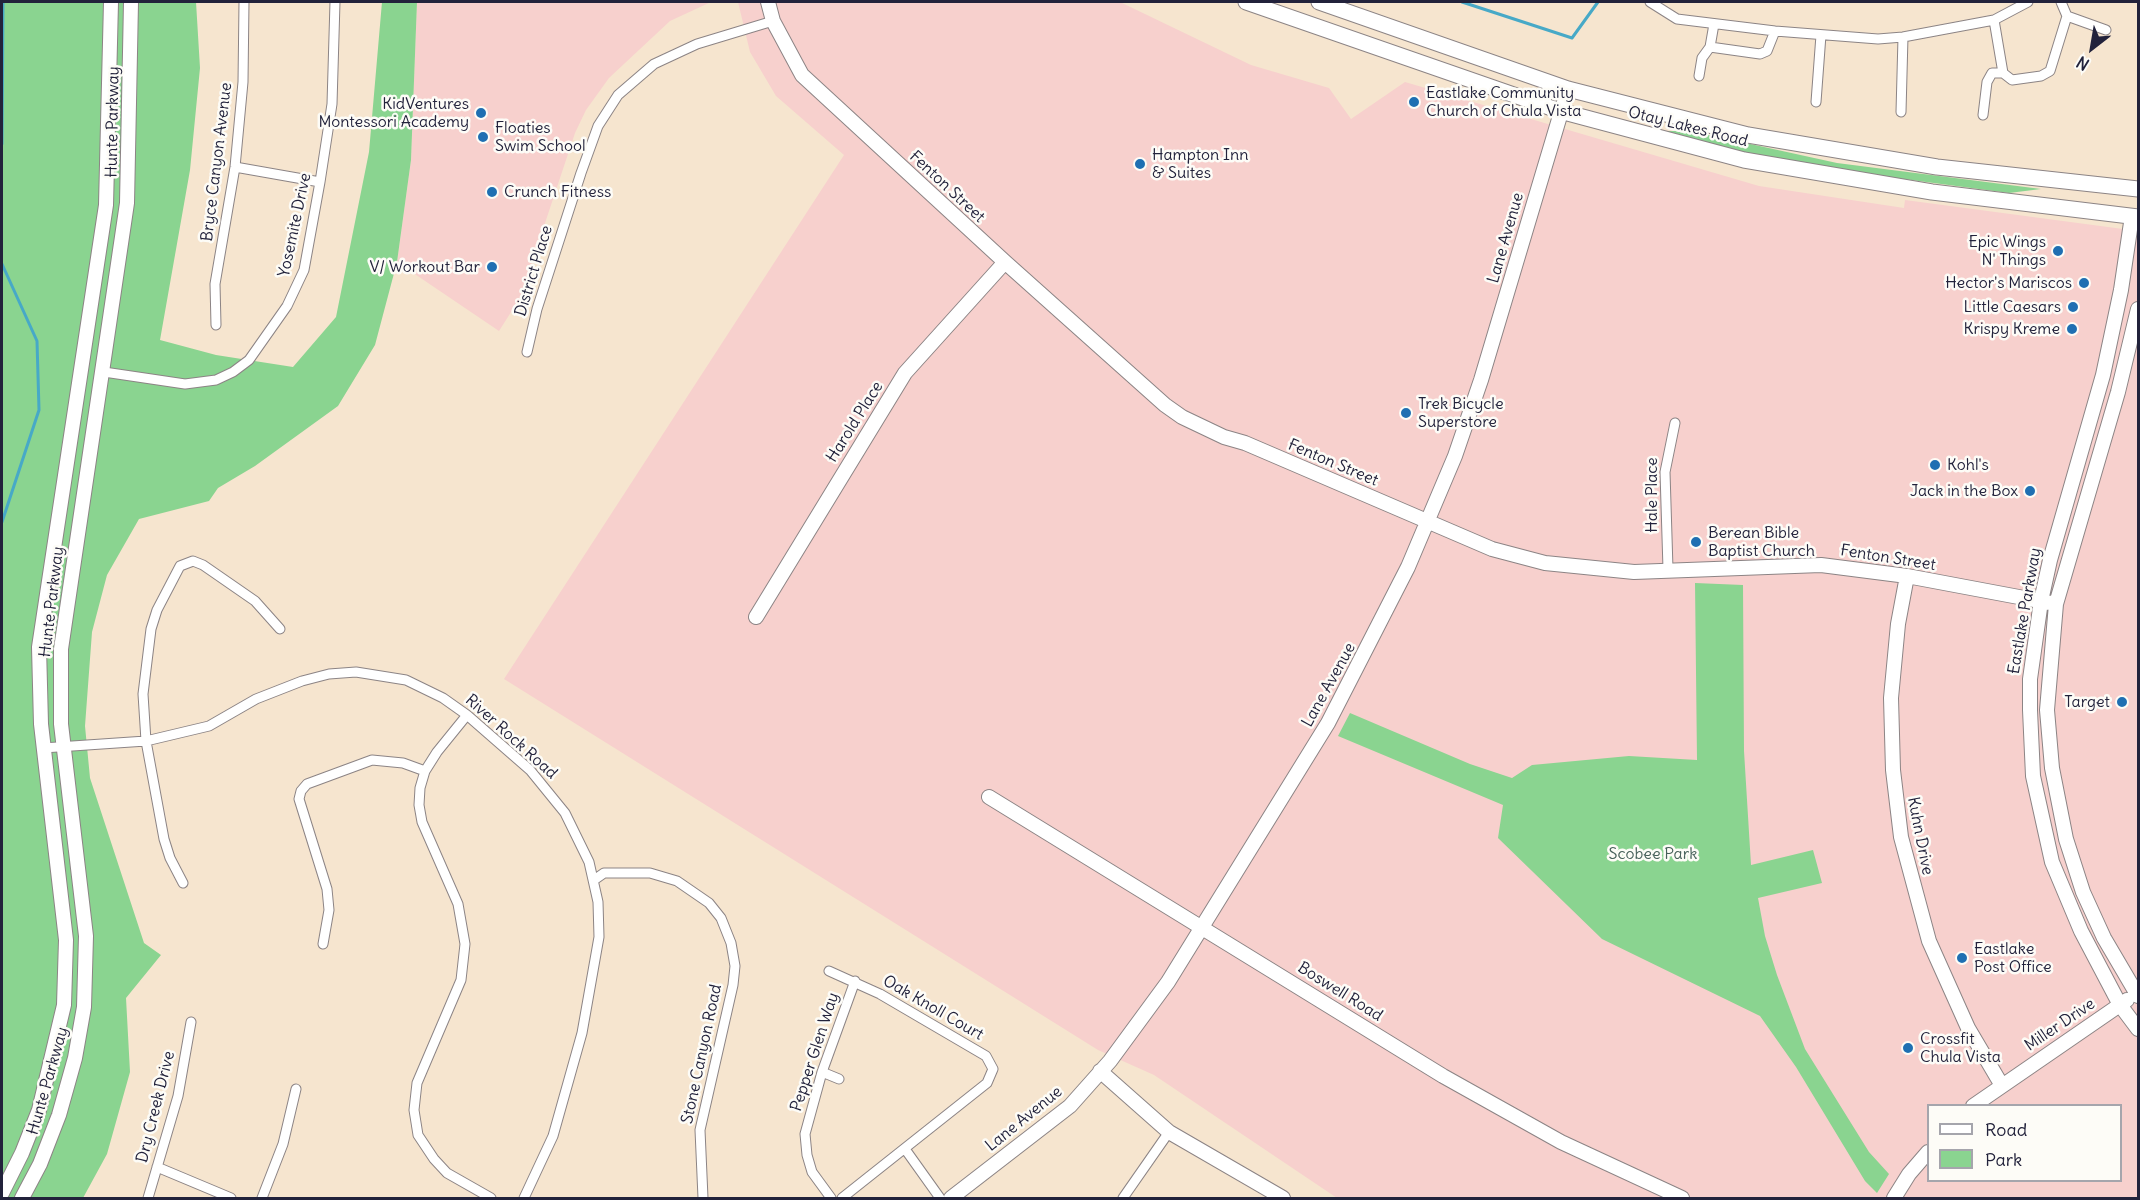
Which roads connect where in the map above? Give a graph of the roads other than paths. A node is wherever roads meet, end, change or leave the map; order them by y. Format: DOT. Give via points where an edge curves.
graph roads {
  1 [pos="111,2"];
  2 [pos="131,2"];
  3 [pos="244,2"];
  4 [pos="335,2"];
  5 [pos="768,2"];
  6 [pos="1246,2"];
  7 [pos="1319,2"];
  8 [pos="1650,2"];
  9 [pos="2028,2"];
  10 [pos="2061,2"];
  11 [pos="2067,16"];
  12 [pos="1994,20"];
  13 [pos="773,21"];
  14 [pos="1714,24"];
  15 [pos="2106,30"];
  16 [pos="1775,31"];
  17 [pos="1821,35"];
  18 [pos="1903,37"];
  19 [pos="1710,47"];
  20 [pos="2002,73"];
  21 [pos="1699,76"];
  22 [pos="1568,89"];
  23 [pos="1816,102"];
  24 [pos="1560,111"];
  25 [pos="1901,112"];
  26 [pos="1983,115"];
  27 [pos="235,168"];
  28 [pos="320,182"];
  29 [pos="2138,185"];
  30 [pos="2135,217"];
  31 [pos="1005,262"];
  32 [pos="2139,309"];
  33 [pos="216,325"];
  34 [pos="527,352"];
  35 [pos="104,372"];
  36 [pos="1675,423"];
  37 [pos="1427,522"];
  38 [pos="1668,569"];
  39 [pos="1907,576"];
  40 [pos="2041,601"];
  41 [pos="2056,604"];
  42 [pos="756,617"];
  43 [pos="279,629"];
  44 [pos="467,715"];
  45 [pos="146,741"];
  46 [pos="64,747"];
  47 [pos="43,748"];
  48 [pos="425,771"];
  49 [pos="989,797"];
  50 [pos="594,880"];
  51 [pos="183,883"];
  52 [pos="1202,928"];
  53 [pos="323,944"];
  54 [pos="829,971"];
  55 [pos="855,981"];
  56 [pos="2137,994"];
  57 [pos="2120,1005"];
  58 [pos="191,1022"];
  59 [pos="2139,1029"];
  60 [pos="1100,1071"];
  61 [pos="822,1072"];
  62 [pos="839,1079"];
  63 [pos="2001,1084"];
  64 [pos="296,1089"];
  65 [pos="1976,1104"];
  66 [pos="1168,1132"];
  67 [pos="905,1149"];
  68 [pos="1927,1154"];
  69 [pos="157,1167"];
  70 [pos="2,1193"];
  71 [pos="1276,1196"];
  72 [pos="22,1198"];
  73 [pos="148,1198"];
  74 [pos="231,1198"];
  75 [pos="262,1198"];
  76 [pos="491,1198"];
  77 [pos="524,1198"];
  78 [pos="703,1198"];
  79 [pos="831,1198"];
  80 [pos="842,1198"];
  81 [pos="940,1198"];
  82 [pos="951,1198"];
  83 [pos="1123,1198"];
  84 [pos="1682,1198"];
  85 [pos="1894,1198"];
  1 -- 47 [label="main road, Hunte Parkway" via="106,205 39,647"];
  2 -- 35 [label="main road, Hunte Parkway" via="128,203"];
  3 -- 27 [label="street, Bryce Canyon Avenue" via="243,82"];
  4 -- 28 [label="street, Yosemite Drive" via="332,104"];
  5 -- 13 [label="main road, Fenton Street"];
  6 -- 24 [label="main road, Otay Lakes Road"];
  7 -- 22 [label="main road, Otay Lakes Road"];
  8 -- 14 [label="street" via="1677,19"];
  9 -- 12 [label="street"];
  10 -- 11 [label="street"];
  11 -- 15 [label="street"];
  11 -- 20 [label="street" via="2050,71 2020,80"];
  12 -- 18 [label="street"];
  12 -- 20 [label="street"];
  13 -- 31 [label="main road, Fenton Street" via="802,75"];
  13 -- 34 [label="street, District Place" via="697,44 654,64 618,94 598,126 581,173"];
  14 -- 16 [label="street"];
  14 -- 19 [label="street"];
  16 -- 17 [label="street"];
  16 -- 19 [label="street" via="1767,51 1761,54"];
  17 -- 18 [label="street"];
  17 -- 23 [label="street"];
  18 -- 25 [label="street"];
  19 -- 21 [label="street" via="1702,58"];
  20 -- 26 [label="street" via="1992,74 1987,82"];
  22 -- 24 [label="main road, Lane Avenue"];
  22 -- 29 [label="main road, Otay Lakes Road" via="1706,125 1839,153 1937,167"];
  24 -- 30 [label="main road, Otay Lakes Road" via="1712,153 1832,177"];
  24 -- 37 [label="main road, Lane Avenue" via="1481,380"];
  27 -- 28 [label="street"];
  27 -- 33 [label="street, Bryce Canyon Avenue" via="215,284"];
  28 -- 35 [label="street, Yosemite Drive" via="304,270 296,292 255,353 241,367 216,381 196,384"];
  29 -- 30 [label="main road, Eastlake Parkway"];
  30 -- 40 [label="main road, Eastlake Parkway" via="2103,375"];
  31 -- 37 [label="main road, Fenton Street" via="1182,417"];
  31 -- 42 [label="main road, Harold Place" via="905,373"];
  32 -- 41 [label="main road, Eastlake Parkway"];
  35 -- 46 [label="main road, Hunte Parkway" via="61,649"];
  36 -- 38 [label="street, Hale Place" via="1665,472"];
  37 -- 38 [label="main road, Fenton Street" via="1492,549 1545,563 1627,572"];
  37 -- 52 [label="main road, Lane Avenue" via="1347,688"];
  38 -- 39 [label="main road, Fenton Street" via="1821,565"];
  39 -- 40 [label="main road, Fenton Street"];
  39 -- 63 [label="main road, Kuhn Drive" via="1891,698 1893,770 1901,837 1929,941 1968,1028"];
  40 -- 41 [label="main road, Fenton Street"];
  40 -- 57 [label="main road, Eastlake Parkway" via="2030,680 2033,776 2039,810 2052,862"];
  41 -- 56 [label="main road, Eastlake Parkway" via="2047,710 2052,768 2064,829 2083,892"];
  43 -- 45 [label="street" via="255,601 203,565 193,561 180,566 151,629 142,706"];
  44 -- 45 [label="street, River Rock Road" via="406,680 375,673 342,672 302,681 265,696 209,726"];
  44 -- 48 [label="street"];
  44 -- 50 [label="street, River Rock Road" via="530,770 556,801 577,837"];
  45 -- 46 [label="street, River Rock Road"];
  45 -- 51 [label="street" via="164,839"];
  46 -- 47 [label="street, River Rock Road"];
  46 -- 72 [label="main road, Hunte Parkway" via="86,936 84,1007 59,1115"];
  47 -- 70 [label="main road, Hunte Parkway" via="66,940 64,1005 39,1110"];
  48 -- 53 [label="street" via="403,763 372,760 307,784 301,791 299,799 327,888 329,910"];
  48 -- 76 [label="street" via="420,788 420,814 458,904 465,963 456,995 417,1083 414,1120 425,1149 438,1164"];
  49 -- 52 [label="main road, Boswell Road"];
  50 -- 77 [label="street, River Rock Road" via="598,952 582,1033 553,1136"];
  50 -- 78 [label="street, Stone Canyon Road" via="604,873 650,873 677,881 709,903 721,918 731,943 733,985 700,1130"];
  52 -- 60 [label="main road, Lane Avenue" via="1168,981"];
  52 -- 84 [label="main road, Boswell Road" via="1443,1076 1561,1142"];
  54 -- 55 [label="street, Oak Knoll Court"];
  55 -- 61 [label="street, Pepper Glen Way"];
  55 -- 67 [label="street, Oak Knoll Court" via="986,1056 992,1065 990,1080"];
  56 -- 57 [label="main road, Miller Drive"];
  57 -- 59 [label="main road, Eastlake Parkway"];
  57 -- 63 [label="main road, Miller Drive"];
  58 -- 69 [label="street, Dry Creek Drive" via="178,1096"];
  60 -- 66 [label="main road"];
  60 -- 82 [label="main road, Lane Avenue" via="1063,1112"];
  61 -- 62 [label="street"];
  61 -- 79 [label="street, Pepper Glen Way" via="805,1145 812,1172"];
  63 -- 65 [label="main road, Miller Drive"];
  64 -- 75 [label="street" via="283,1144"];
  66 -- 71 [label="main road"];
  66 -- 83 [label="street"];
  67 -- 80 [label="street"];
  67 -- 81 [label="street"];
  68 -- 85 [label="main road"];
  69 -- 73 [label="street, Dry Creek Drive"];
  69 -- 74 [label="street"];
}
